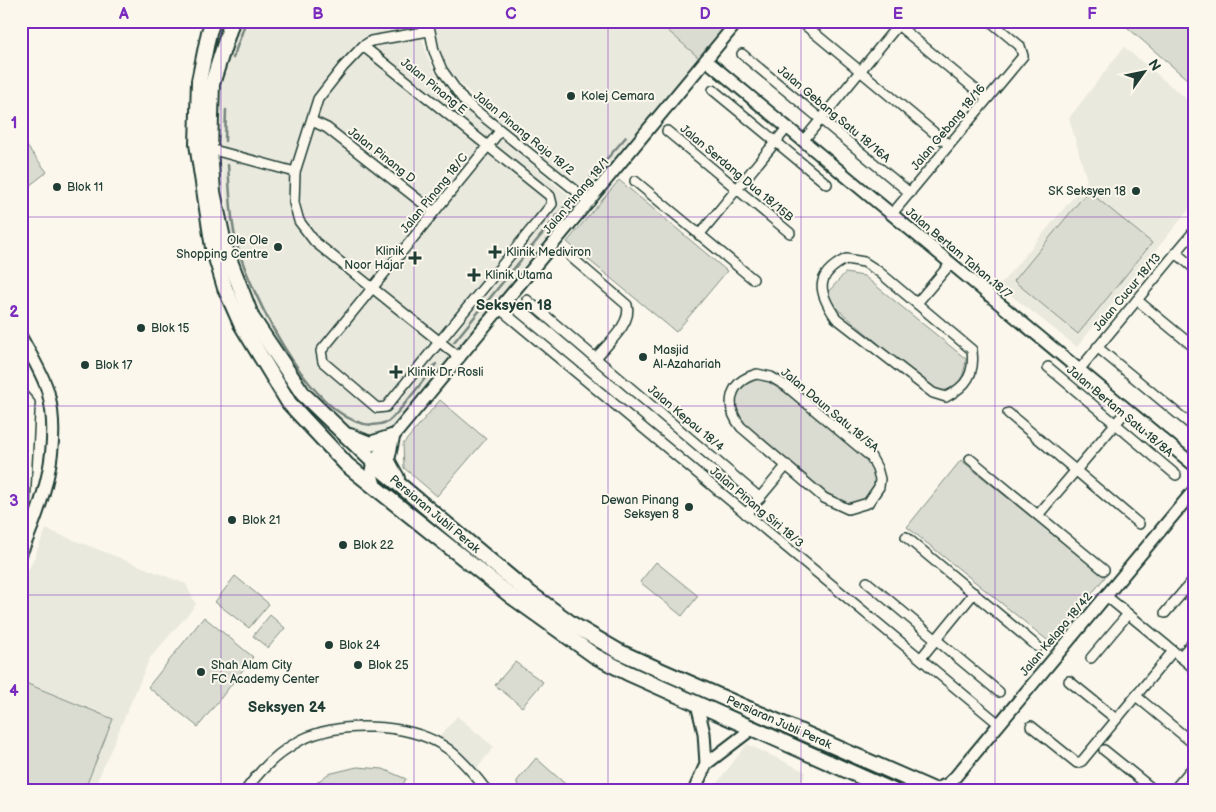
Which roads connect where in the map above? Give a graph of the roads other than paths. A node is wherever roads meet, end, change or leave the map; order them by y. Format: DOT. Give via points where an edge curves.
graph roads {
  1 [pos="232,21"];
  2 [pos="738,21"];
  3 [pos="800,21"];
  4 [pos="990,21"];
  5 [pos="896,23"];
  6 [pos="208,25"];
  7 [pos="429,26"];
  8 [pos="363,46"];
  9 [pos="742,54"];
  10 [pos="706,60"];
  11 [pos="860,71"];
  12 [pos="714,90"];
  13 [pos="987,99"];
  14 [pos="821,119"];
  15 [pos="312,121"];
  16 [pos="788,128"];
  17 [pos="500,131"];
  18 [pos="667,131"];
  19 [pos="803,141"];
  20 [pos="776,142"];
  21 [pos="949,145"];
  22 [pos="488,146"];
  23 [pos="210,149"];
  24 [pos="295,172"];
  25 [pos="635,181"];
  26 [pos="827,184"];
  27 [pos="737,189"];
  28 [pos="910,193"];
  29 [pos="590,202"];
  30 [pos="434,212"];
  31 [pos="892,214"];
  32 [pos="1195,230"];
  33 [pos="699,234"];
  34 [pos="790,234"];
  35 [pos="1176,253"];
  36 [pos="571,257"];
  37 [pos="950,263"];
  38 [pos="1195,269"];
  39 [pos="753,279"];
  40 [pos="372,287"];
  41 [pos="527,300"];
  42 [pos="1137,300"];
  43 [pos="917,303"];
  44 [pos="500,309"];
  45 [pos="21,337"];
  46 [pos="439,342"];
  47 [pos="1097,347"];
  48 [pos="1195,348"];
  49 [pos="460,358"];
  50 [pos="596,358"];
  51 [pos="1048,366"];
  52 [pos="1079,370"];
  53 [pos="21,393"];
  54 [pos="1127,410"];
  55 [pos="1008,414"];
  56 [pos="1115,424"];
  57 [pos="336,427"];
  58 [pos="1195,428"];
  59 [pos="392,437"];
  60 [pos="24,450"];
  61 [pos="970,459"];
  62 [pos="373,461"];
  63 [pos="787,465"];
  64 [pos="1195,466"];
  65 [pos="1076,471"];
  66 [pos="1176,475"];
  67 [pos="375,485"];
  68 [pos="1195,489"];
  69 [pos="409,493"];
  70 [pos="760,498"];
  71 [pos="23,504"];
  72 [pos="39,511"];
  73 [pos="746,514"];
  74 [pos="1038,515"];
  75 [pos="1139,524"];
  76 [pos="906,537"];
  77 [pos="21,553"];
  78 [pos="1104,570"];
  79 [pos="1195,578"];
  80 [pos="867,582"];
  81 [pos="974,594"];
  82 [pos="1105,595"];
  83 [pos="1165,613"];
  84 [pos="1128,614"];
  85 [pos="936,640"];
  86 [pos="1195,640"];
  87 [pos="1038,647"];
  88 [pos="1177,654"];
  89 [pos="920,658"];
  90 [pos="1091,658"];
  91 [pos="1195,669"];
  92 [pos="1069,681"];
  93 [pos="999,692"];
  94 [pos="1136,696"];
  95 [pos="697,704"];
  96 [pos="1116,719"];
  97 [pos="999,724"];
  98 [pos="1031,726"];
  99 [pos="753,728"];
  100 [pos="1195,745"];
  101 [pos="1104,750"];
  102 [pos="706,764"];
  103 [pos="1195,765"];
  104 [pos="956,776"];
  105 [pos="935,790"];
  106 [pos="246,791"];
  107 [pos="487,791"];
  108 [pos="694,791"];
  109 [pos="893,791"];
  110 [pos="956,791"];
  111 [pos="1155,791"];
  112 [pos="1173,791"];
  1 -- 23 [label="main road, Persiaran Jubli Perak" via="212,84"];
  2 -- 10 [label="street, Jalan Pinang 18/1"];
  3 -- 11 [label="street"];
  4 -- 13 [label="street, Jalan Gebang 18/16" via="1020,46 1023,56"];
  5 -- 11 [label="street"];
  5 -- 13 [label="street"];
  6 -- 67 [label="main road, Persiaran Jubli Perak" via="199,81 197,144 213,248 225,288 242,324 289,403 348,465"];
  7 -- 8 [label="street" via="378,38"];
  7 -- 17 [label="street, Jalan Pinang Raja 18/2" via="442,70 452,86 464,101"];
  8 -- 15 [label="street" via="318,99"];
  8 -- 22 [label="street, Jalan Pinang E"];
  9 -- 14 [label="street, Jalan Gebang Satu 18/16A"];
  10 -- 16 [label="street, Jalan Bertam Tahan 18/7"];
  10 -- 29 [label="street, Jalan Pinang 18/1"];
  11 -- 14 [label="street"];
  11 -- 21 [label="street"];
  12 -- 20 [label="street"];
  13 -- 21 [label="street, Jalan Gebang 18/16"];
  14 -- 19 [label="street"];
  14 -- 28 [label="street, Jalan Gebang Satu 18/16A"];
  15 -- 24 [label="street"];
  15 -- 30 [label="street, Jalan Pinang D" via="327,128"];
  16 -- 19 [label="street, Jalan Bertam Tahan 18/7"];
  16 -- 20 [label="street"];
  17 -- 22 [label="street, Jalan Pinang 18/C"];
  17 -- 29 [label="street, Jalan Pinang Raja 18/2"];
  18 -- 27 [label="street, Jalan Serdang Dua 18/15B"];
  19 -- 31 [label="street, Jalan Bertam Tahan 18/7"];
  20 -- 26 [label="street"];
  20 -- 27 [label="street"];
  21 -- 28 [label="street, Jalan Gebang 18/16"];
  22 -- 30 [label="street, Jalan Pinang 18/C"];
  22 -- 46 [label="street, Jalan Pinang E" via="550,196 552,204"];
  23 -- 24 [label="street"];
  23 -- 57 [label="main road, Persiaran Jubli Perak" via="213,192 225,248 252,318 303,394"];
  24 -- 40 [label="street" via="294,203 306,233"];
  25 -- 33 [label="street"];
  27 -- 33 [label="street"];
  27 -- 34 [label="street, Jalan Serdang Dua 18/15B"];
  28 -- 31 [label="street, Jalan Gebang 18/16"];
  29 -- 44 [label="street, Jalan Pinang 18/1"];
  30 -- 40 [label="street, Jalan Pinang 18/C"];
  31 -- 37 [label="street, Jalan Bertam Tahan 18/7"];
  32 -- 35 [label="street, Jalan Cucur 18/13"];
  33 -- 39 [label="street"];
  35 -- 38 [label="street"];
  35 -- 42 [label="street, Jalan Cucur 18/13"];
  36 -- 50 [label="street" via="629,310 627,320"];
  37 -- 43 [label="street"];
  37 -- 52 [label="street, Jalan Bertam Tahan 18/7"];
  40 -- 46 [label="street"];
  40 -- 46 [label="street, Jalan Pinang 18/C" via="320,351 323,362 348,385 377,408 386,407"];
  41 -- 50 [label="street, Jalan Kepau 18/4"];
  42 -- 47 [label="street, Jalan Cucur 18/13"];
  42 -- 48 [label="street"];
  43 -- 43 [label="street" via="972,350 971,374 960,390 946,397 921,386 836,318 820,291 833,266 846,259 864,262"];
  44 -- 49 [label="street, Jalan Pinang 18/1"];
  44 -- 73 [label="street, Jalan Pinang Siri 18/3"];
  45 -- 72 [label="street" via="48,392 53,433"];
  46 -- 49 [label="street"];
  47 -- 52 [label="street, Jalan Cucur 18/13"];
  47 -- 58 [label="street"];
  49 -- 59 [label="street, Jalan Pinang 18/1"];
  50 -- 70 [label="street, Jalan Kepau 18/4"];
  51 -- 56 [label="street, Jalan Bertam Satu 18/8A"];
  52 -- 54 [label="street, Jalan Bertam Tahan 18/7"];
  53 -- 60 [label="street" via="30,403"];
  54 -- 56 [label="street"];
  54 -- 64 [label="street, Jalan Bertam Tahan 18/7"];
  55 -- 65 [label="street"];
  56 -- 65 [label="street"];
  56 -- 66 [label="street, Jalan Bertam Satu 18/8A"];
  57 -- 59 [label="main road" via="354,439 370,444"];
  57 -- 62 [label="main road, Persiaran Jubli Perak"];
  59 -- 62 [label="street, Jalan Pinang 18/1"];
  59 -- 69 [label="main road" via="388,464"];
  60 -- 71 [label="street"];
  61 -- 74 [label="street"];
  62 -- 67 [label="street" via="371,470"];
  62 -- 69 [label="main road, Persiaran Jubli Perak"];
  63 -- 63 [label="street, Jalan Daun Satu 18/5A" via="733,417 732,395 747,377 757,374 771,376 871,457 880,479 879,487 868,503 848,509 824,498"];
  63 -- 70 [label="street"];
  65 -- 74 [label="street"];
  65 -- 75 [label="street"];
  67 -- 95 [label="main road, Persiaran Jubli Perak" via="511,596 595,656"];
  68 -- 82 [label="street, Jalan Kelapa 18/42"];
  69 -- 105 [label="main road, Persiaran Jubli Perak" via="524,589 596,638 662,671"];
  70 -- 73 [label="street"];
  71 -- 72 [label="street"];
  72 -- 77 [label="street"];
  73 -- 89 [label="street, Jalan Pinang Siri 18/3"];
  74 -- 78 [label="street"];
  76 -- 81 [label="street"];
  79 -- 83 [label="street"];
  80 -- 85 [label="street"];
  81 -- 85 [label="street"];
  81 -- 87 [label="street"];
  82 -- 84 [label="street"];
  82 -- 97 [label="street, Jalan Kelapa 18/42"];
  84 -- 88 [label="street"];
  84 -- 90 [label="street"];
  85 -- 89 [label="street"];
  85 -- 93 [label="street"];
  86 -- 88 [label="street"];
  88 -- 91 [label="street"];
  88 -- 94 [label="street"];
  89 -- 97 [label="street, Jalan Pinang Siri 18/3"];
  92 -- 96 [label="street"];
  94 -- 96 [label="street"];
  94 -- 100 [label="street"];
  95 -- 99 [label="main road, Persiaran Jubli Perak"];
  95 -- 102 [label="street"];
  96 -- 98 [label="street" via="1082,761 1076,762"];
  97 -- 104 [label="street, Jalan Kelapa 18/42"];
  99 -- 102 [label="street"];
  99 -- 109 [label="main road, Persiaran Jubli Perak"];
  101 -- 111 [label="street"];
  102 -- 108 [label="street"];
  103 -- 112 [label="street"];
  104 -- 105 [label="street, Jalan Kelapa 18/42"];
  104 -- 110 [label="street"];
  106 -- 107 [label="street" via="266,766 304,739 362,727 400,728 442,745 477,777"];
}
